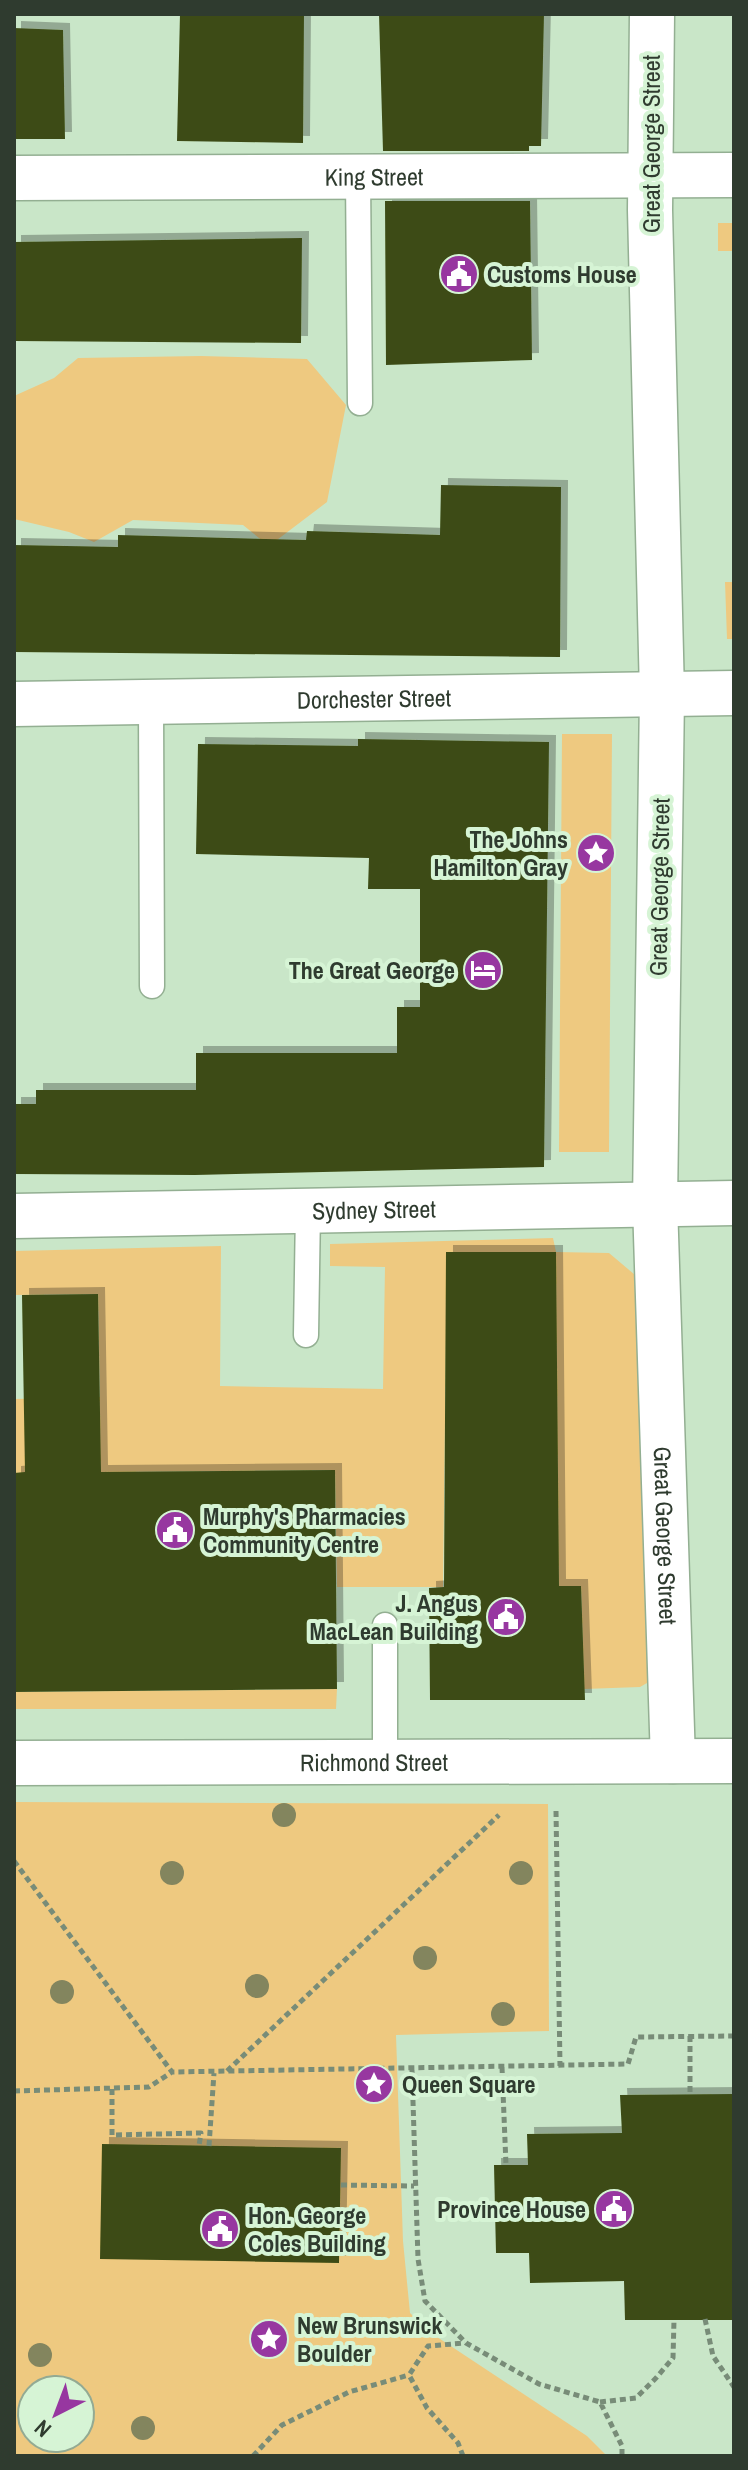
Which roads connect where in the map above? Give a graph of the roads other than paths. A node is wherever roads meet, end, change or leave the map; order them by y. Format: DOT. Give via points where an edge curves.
graph roads {
  1 [pos="652,14"];
  2 [pos="734,175"];
  3 [pos="650,176"];
  4 [pos="358,177"];
  5 [pos="14,178"];
  6 [pos="360,403"];
  7 [pos="734,693"];
  8 [pos="662,694"];
  9 [pos="151,702"];
  10 [pos="14,704"];
  11 [pos="152,986"];
  12 [pos="734,1203"];
  13 [pos="655,1204"];
  14 [pos="308,1210"];
  15 [pos="14,1216"];
  16 [pos="306,1335"];
  17 [pos="385,1625"];
  18 [pos="673,1761"];
  19 [pos="734,1761"];
  20 [pos="385,1762"];
  21 [pos="14,1763"];
  1 -- 3 [label="street, Great George Street"];
  2 -- 3 [label="street, King Street"];
  3 -- 4 [label="street, King Street"];
  3 -- 8 [label="street, Great George Street"];
  4 -- 5 [label="street, King Street"];
  4 -- 6 [label="lane"];
  7 -- 8 [label="street, Dorchester Street"];
  8 -- 9 [label="street, Dorchester Street"];
  8 -- 13 [label="street, Great George Street"];
  9 -- 10 [label="street, Dorchester Street"];
  9 -- 11 [label="lane"];
  12 -- 13 [label="street, Sydney Street"];
  13 -- 14 [label="street, Sydney Street"];
  13 -- 18 [label="street, Great George Street"];
  14 -- 15 [label="street, Sydney Street"];
  14 -- 16 [label="lane"];
  17 -- 20 [label="lane"];
  18 -- 19 [label="street, Richmond Street"];
  18 -- 20 [label="street, Richmond Street"];
  20 -- 21 [label="street, Richmond Street"];
}
